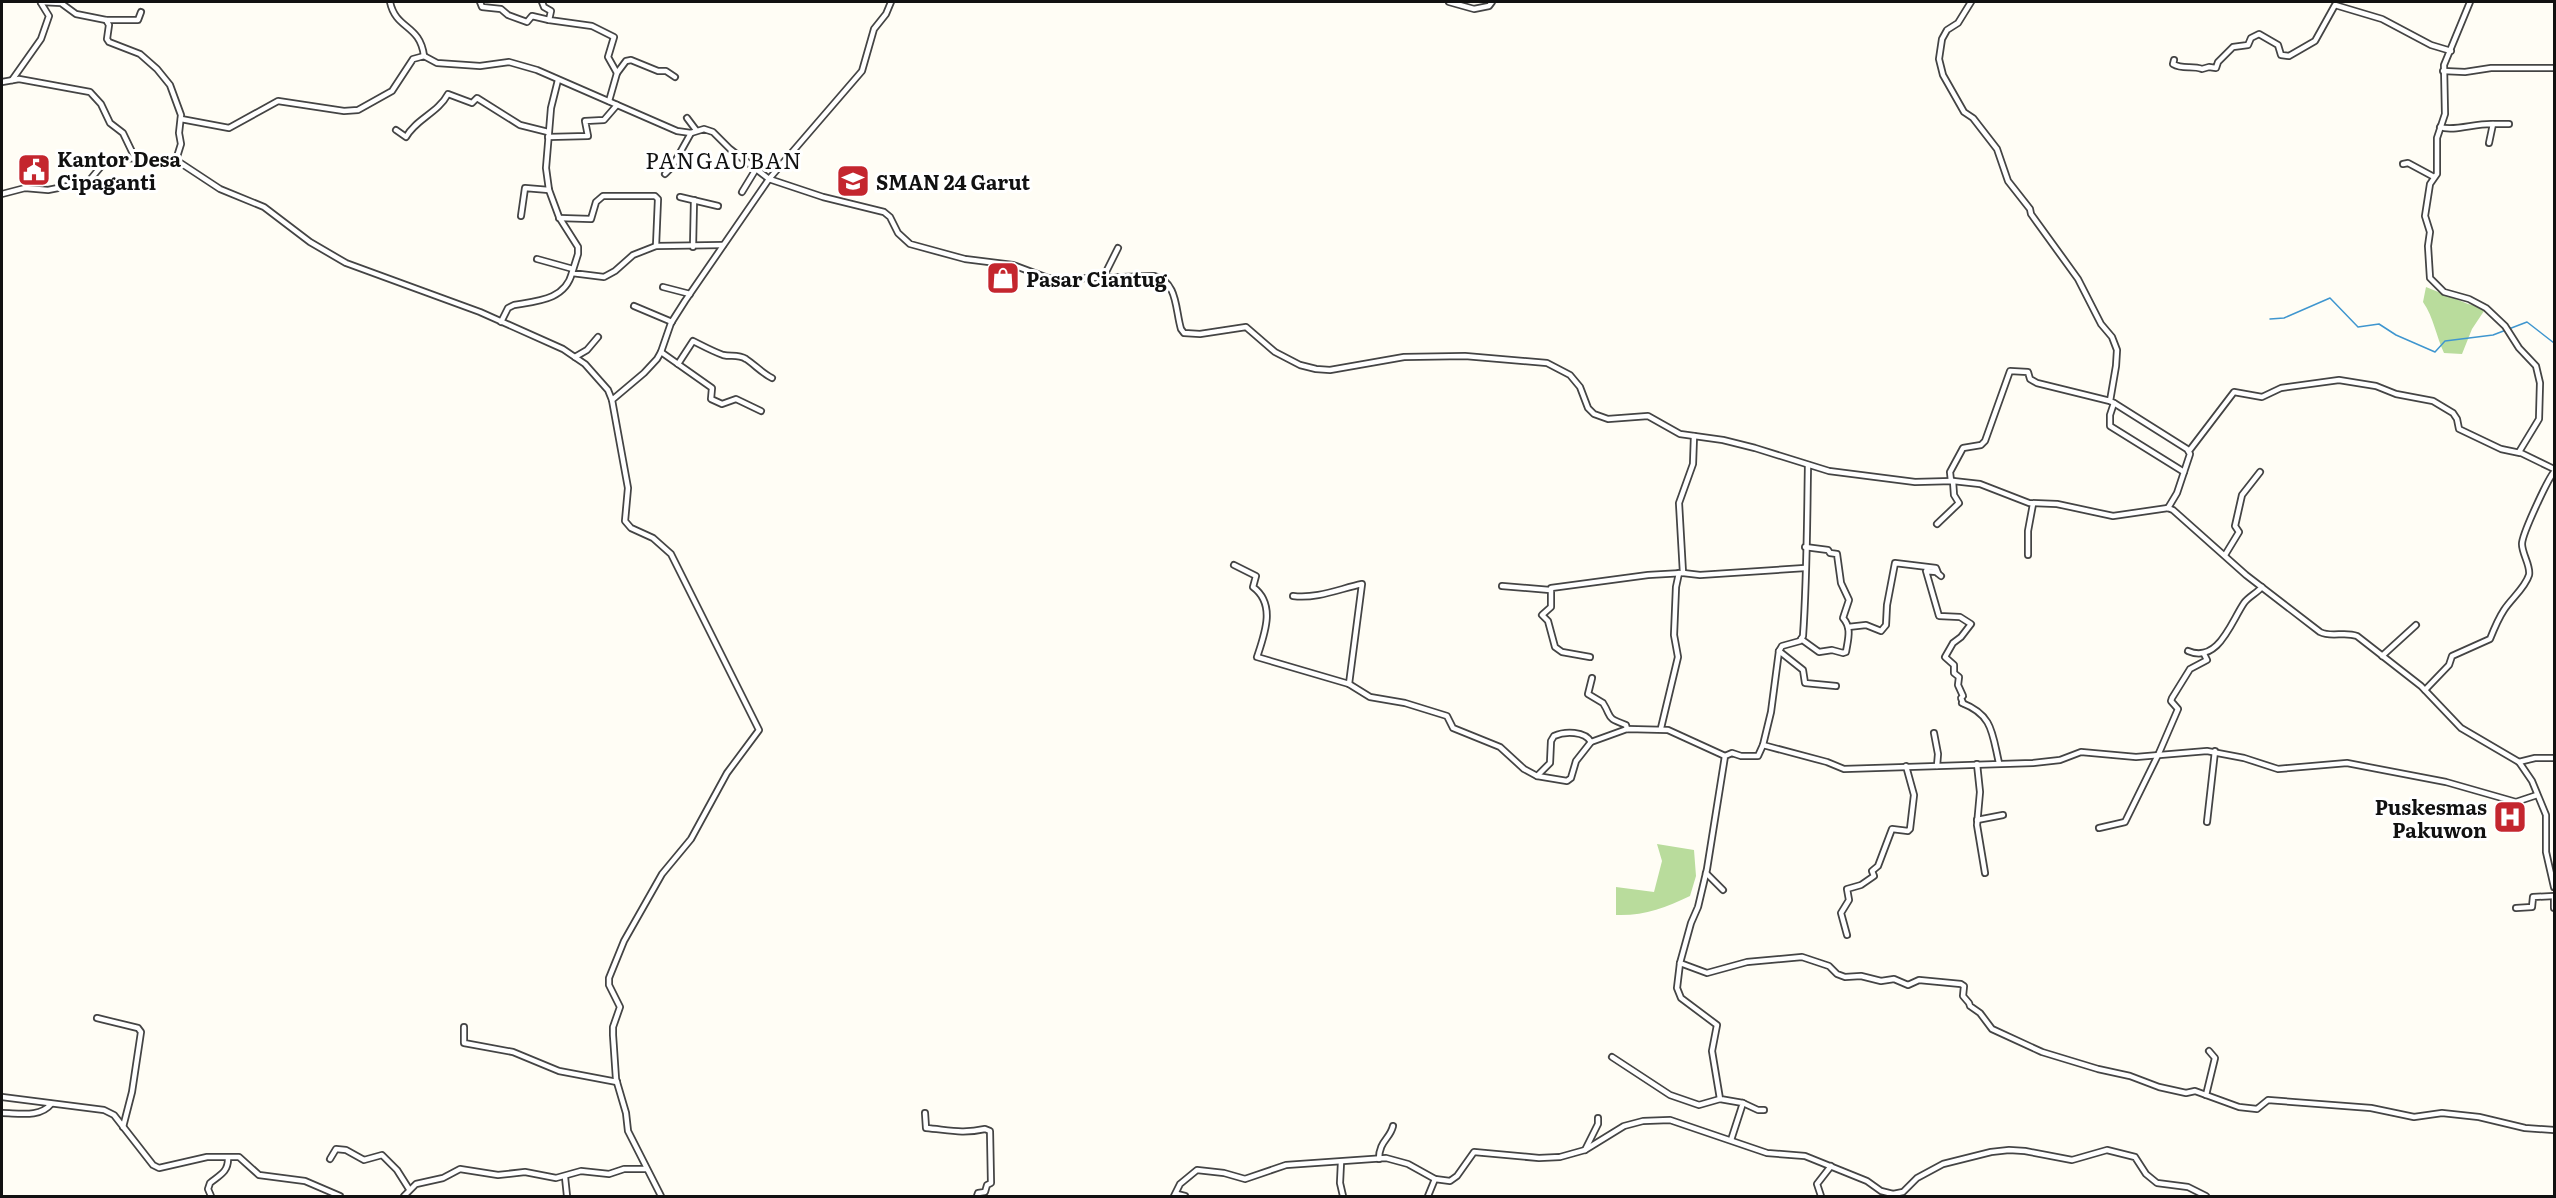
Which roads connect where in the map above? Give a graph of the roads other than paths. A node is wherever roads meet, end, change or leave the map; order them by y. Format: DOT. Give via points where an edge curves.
graph roads {
  1 [pos="41,2"];
  2 [pos="390,2"];
  3 [pos="480,2"];
  4 [pos="542,2"];
  5 [pos="891,2"];
  6 [pos="1449,2"];
  7 [pos="1492,2"];
  8 [pos="1971,2"];
  9 [pos="2470,2"];
  10 [pos="141,12"];
  11 [pos="105,20"];
  12 [pos="549,20"];
  13 [pos="2451,51"];
  14 [pos="424,56"];
  15 [pos="2174,60"];
  16 [pos="2554,68"];
  17 [pos="2443,71"];
  18 [pos="617,74"];
  19 [pos="675,76"];
  20 [pos="12,80"];
  21 [pos="558,80"];
  22 [pos="2,82"];
  23 [pos="609,101"];
  24 [pos="617,105"];
  25 [pos="687,118"];
  26 [pos="181,119"];
  27 [pos="2493,124"];
  28 [pos="2509,124"];
  29 [pos="2440,127"];
  30 [pos="396,130"];
  31 [pos="694,132"];
  32 [pos="548,135"];
  33 [pos="2489,143"];
  34 [pos="135,158"];
  35 [pos="176,160"];
  36 [pos="2403,164"];
  37 [pos="756,169"];
  38 [pos="664,174"];
  39 [pos="2434,177"];
  40 [pos="769,178"];
  41 [pos="549,190"];
  42 [pos="742,192"];
  43 [pos="2,194"];
  44 [pos="680,197"];
  45 [pos="694,200"];
  46 [pos="718,206"];
  47 [pos="521,216"];
  48 [pos="559,218"];
  49 [pos="723,245"];
  50 [pos="656,246"];
  51 [pos="693,247"];
  52 [pos="1118,248"];
  53 [pos="537,259"];
  54 [pos="572,271"];
  55 [pos="1104,276"];
  56 [pos="663,287"];
  57 [pos="690,294"];
  58 [pos="634,306"];
  59 [pos="501,322"];
  60 [pos="672,322"];
  61 [pos="598,337"];
  62 [pos="662,352"];
  63 [pos="575,357"];
  64 [pos="678,364"];
  65 [pos="772,378"];
  66 [pos="612,400"];
  67 [pos="2112,402"];
  68 [pos="761,411"];
  69 [pos="1694,436"];
  70 [pos="2189,451"];
  71 [pos="2520,453"];
  72 [pos="1808,465"];
  73 [pos="2554,470"];
  74 [pos="2184,472"];
  75 [pos="2260,472"];
  76 [pos="1952,481"];
  77 [pos="2033,504"];
  78 [pos="2168,508"];
  79 [pos="1937,524"];
  80 [pos="1805,548"];
  81 [pos="2028,555"];
  82 [pos="2225,555"];
  83 [pos="1234,565"];
  84 [pos="1805,568"];
  85 [pos="1681,573"];
  86 [pos="1502,586"];
  87 [pos="2262,587"];
  88 [pos="1550,590"];
  89 [pos="1293,596"];
  90 [pos="2416,625"];
  91 [pos="1848,627"];
  92 [pos="1802,639"];
  93 [pos="1779,651"];
  94 [pos="2188,651"];
  95 [pos="2204,654"];
  96 [pos="2382,656"];
  97 [pos="1590,657"];
  98 [pos="1592,678"];
  99 [pos="1348,684"];
  100 [pos="1836,686"];
  101 [pos="2425,690"];
  102 [pos="1661,728"];
  103 [pos="1627,729"];
  104 [pos="1934,734"];
  105 [pos="1591,742"];
  106 [pos="1763,745"];
  107 [pos="2215,751"];
  108 [pos="2159,753"];
  109 [pos="1725,756"];
  110 [pos="2554,758"];
  111 [pos="1999,762"];
  112 [pos="2519,762"];
  113 [pos="1977,764"];
  114 [pos="1906,766"];
  115 [pos="1937,766"];
  116 [pos="1538,776"];
  117 [pos="2537,795"];
  118 [pos="2003,815"];
  119 [pos="1977,820"];
  120 [pos="2207,822"];
  121 [pos="2099,828"];
  122 [pos="1706,873"];
  123 [pos="1986,873"];
  124 [pos="2554,887"];
  125 [pos="1722,890"];
  126 [pos="2554,896"];
  127 [pos="2516,908"];
  128 [pos="2554,908"];
  129 [pos="1847,935"];
  130 [pos="1680,963"];
  131 [pos="97,1018"];
  132 [pos="464,1027"];
  133 [pos="2209,1051"];
  134 [pos="1612,1057"];
  135 [pos="617,1082"];
  136 [pos="2206,1095"];
  137 [pos="2,1097"];
  138 [pos="1720,1099"];
  139 [pos="1743,1103"];
  140 [pos="51,1104"];
  141 [pos="1764,1110"];
  142 [pos="2,1113"];
  143 [pos="925,1113"];
  144 [pos="1598,1118"];
  145 [pos="1393,1126"];
  146 [pos="123,1127"];
  147 [pos="2554,1130"];
  148 [pos="1731,1140"];
  149 [pos="1585,1150"];
  150 [pos="228,1159"];
  151 [pos="330,1159"];
  152 [pos="1379,1159"];
  153 [pos="1341,1162"];
  154 [pos="1831,1166"];
  155 [pos="646,1168"];
  156 [pos="565,1177"];
  157 [pos="1435,1179"];
  158 [pos="409,1189"];
  159 [pos="1175,1195"];
  160 [pos="212,1197"];
  161 [pos="340,1197"];
  162 [pos="404,1197"];
  163 [pos="567,1197"];
  164 [pos="661,1197"];
  165 [pos="977,1197"];
  166 [pos="1185,1197"];
  167 [pos="1343,1197"];
  168 [pos="1428,1197"];
  169 [pos="1821,1197"];
  170 [pos="2206,1197"];
  1 -- 11 [label="street" via="61,3 76,14"];
  1 -- 20 [label="street" via="49,16 46,29"];
  2 -- 14 [label="street" via="392,13 418,35"];
  3 -- 12 [label="street" via="481,7 501,9 527,22 532,16"];
  4 -- 12 [label="street" via="551,11"];
  5 -- 40 [label="street" via="874,29 862,71"];
  6 -- 7 [label="street" via="1474,9 1490,6"];
  8 -- 67 [label="street" via="1958,23 1941,39 1942,75 1964,112 1997,149 2008,181 2078,279 2112,337 2116,358"];
  9 -- 13 [label="street"];
  10 -- 11 [label="street" via="138,20"];
  11 -- 26 [label="street" via="109,25 108,41 140,54 170,85"];
  12 -- 18 [label="street" via="592,26 614,37 608,57"];
  13 -- 15 [label="street" via="2382,19 2335,5 2315,41 2289,56 2281,55 2278,45 2259,34 2248,45 2233,47 2216,68 2177,66"];
  13 -- 17 [label="street"];
  14 -- 21 [label="street" via="449,64 480,66 509,62"];
  14 -- 26 [label="street" via="412,59 392,91 358,110 278,101 229,128"];
  16 -- 17 [label="street"];
  17 -- 29 [label="street" via="2445,114"];
  18 -- 19 [label="street" via="628,60"];
  18 -- 23 [label="street"];
  20 -- 22 [label="street"];
  20 -- 34 [label="street" via="94,94 110,123 123,133"];
  21 -- 23 [label="street"];
  21 -- 32 [label="street"];
  23 -- 24 [label="street"];
  24 -- 31 [label="street" via="677,131"];
  24 -- 32 [label="street" via="604,120 585,121 588,136"];
  25 -- 31 [label="street"];
  26 -- 35 [label="street" via="181,144"];
  27 -- 28 [label="street"];
  27 -- 29 [label="street"];
  27 -- 33 [label="street"];
  29 -- 39 [label="street"];
  30 -- 32 [label="street" via="406,137 448,94 472,103 477,98 520,125"];
  31 -- 37 [label="street" via="713,132"];
  31 -- 38 [label="street"];
  32 -- 41 [label="street"];
  34 -- 35 [label="street"];
  34 -- 43 [label="street" via="108,160 87,182"];
  35 -- 59 [label="street" via="220,189 264,207 346,263 416,286"];
  36 -- 39 [label="street"];
  37 -- 40 [label="street"];
  37 -- 42 [label="street"];
  39 -- 71 [label="street" via="2424,216 2430,232 2431,279 2444,292 2486,308 2538,370 2539,419"];
  40 -- 49 [label="street"];
  40 -- 55 [label="street" via="884,212 902,238 921,249 1013,265 1048,278"];
  41 -- 47 [label="street" via="525,188"];
  41 -- 48 [label="street"];
  44 -- 45 [label="street"];
  45 -- 46 [label="street"];
  45 -- 51 [label="street"];
  48 -- 50 [label="street" via="591,219 595,203 603,196 655,196"];
  48 -- 54 [label="street" via="578,247"];
  49 -- 51 [label="street"];
  49 -- 57 [label="street"];
  50 -- 51 [label="street"];
  50 -- 54 [label="street" via="633,255 604,277"];
  52 -- 55 [label="street"];
  53 -- 54 [label="street"];
  54 -- 59 [label="street" via="557,296 514,305"];
  55 -- 69 [label="street" via="1163,278 1171,286 1184,333 1246,327 1260,341 1300,365 1330,370 1404,357 1537,361 1570,375 1594,414 1608,419 1648,416 1680,434"];
  56 -- 57 [label="street"];
  57 -- 60 [label="street"];
  58 -- 60 [label="street"];
  59 -- 63 [label="street"];
  60 -- 62 [label="street"];
  61 -- 63 [label="street"];
  62 -- 64 [label="street"];
  62 -- 66 [label="street"];
  63 -- 66 [label="street" via="608,390"];
  64 -- 65 [label="street" via="693,341 714,352 738,355"];
  64 -- 68 [label="street" via="712,388 711,399 722,404 736,399"];
  66 -- 135 [label="street" via="628,488 625,521 671,554 759,726 758,734 727,773 691,838 648,897 611,970 609,985 620,1007 613,1027"];
  67 -- 70 [label="street"];
  67 -- 74 [label="street" via="2112,428"];
  67 -- 76 [label="street" via="2037,383 2025,370 2010,371 1985,441 1963,448 1950,472"];
  69 -- 72 [label="street" via="1755,448"];
  69 -- 85 [label="street" via="1693,464 1680,502"];
  70 -- 71 [label="street" via="2234,392 2262,397 2282,388 2339,380 2430,400 2453,413 2459,429 2484,443"];
  70 -- 74 [label="street"];
  71 -- 73 [label="street"];
  72 -- 76 [label="street" via="1915,482"];
  72 -- 80 [label="street"];
  73 -- 101 [label="street" via="2523,539 2528,578 2500,616 2490,639 2452,656 2449,665"];
  74 -- 78 [label="street"];
  75 -- 82 [label="street" via="2242,495 2235,527 2238,532"];
  76 -- 77 [label="street" via="1980,484"];
  76 -- 79 [label="street" via="1953,495 1959,503"];
  77 -- 78 [label="street" via="2057,504 2113,516"];
  77 -- 81 [label="street"];
  78 -- 82 [label="street"];
  80 -- 84 [label="street"];
  80 -- 91 [label="street" via="1837,555 1841,583 1849,600 1843,618"];
  82 -- 87 [label="street"];
  83 -- 99 [label="street" via="1256,576 1252,586 1268,606 1257,657"];
  84 -- 85 [label="street"];
  84 -- 92 [label="street"];
  85 -- 88 [label="street" via="1554,586"];
  85 -- 102 [label="street" via="1676,587 1674,635 1678,657"];
  86 -- 88 [label="street"];
  87 -- 95 [label="street" via="2244,603 2220,644"];
  87 -- 96 [label="street" via="2324,635 2351,633"];
  88 -- 97 [label="street" via="1551,607 1542,615 1548,621 1555,647"];
  89 -- 99 [label="street" via="1320,596 1362,584"];
  90 -- 96 [label="street"];
  91 -- 92 [label="street" via="1843,653 1819,652"];
  91 -- 111 [label="street" via="1866,626 1881,631 1886,625 1895,562 1936,568 1940,575 1925,571 1940,616 1959,617 1971,624 1952,644 1946,657 1959,677 1958,685 1964,696 1961,703 1990,723"];
  92 -- 93 [label="street" via="1782,646"];
  93 -- 100 [label="street" via="1803,670 1806,682"];
  93 -- 106 [label="street"];
  94 -- 95 [label="street"];
  95 -- 108 [label="street" via="2207,660 2190,669 2172,698 2178,709"];
  96 -- 101 [label="street"];
  98 -- 103 [label="street" via="1588,694 1603,703 1607,715"];
  99 -- 116 [label="street" via="1370,696 1447,716 1454,728 1500,747"];
  101 -- 112 [label="street" via="2461,728"];
  102 -- 103 [label="street"];
  102 -- 109 [label="street"];
  103 -- 105 [label="street"];
  104 -- 115 [label="street"];
  105 -- 116 [label="street" via="1576,761 1571,778 1562,781"];
  105 -- 116 [label="street" via="1580,734 1554,736 1550,763"];
  106 -- 109 [label="street" via="1758,756"];
  106 -- 114 [label="street" via="1844,769"];
  107 -- 108 [label="street"];
  107 -- 117 [label="street" via="2278,769 2347,763 2445,782 2516,802"];
  107 -- 120 [label="street"];
  108 -- 111 [label="street" via="2136,757 2081,752 2057,760"];
  108 -- 121 [label="street" via="2125,822"];
  109 -- 122 [label="street"];
  110 -- 112 [label="street"];
  111 -- 113 [label="street"];
  112 -- 117 [label="street"];
  113 -- 115 [label="street"];
  113 -- 119 [label="street"];
  114 -- 115 [label="street"];
  114 -- 129 [label="street" via="1914,795 1910,829 1892,830 1878,866 1872,871 1874,876 1847,889 1849,900 1841,913"];
  117 -- 124 [label="street" via="2547,821 2546,852"];
  118 -- 119 [label="street"];
  119 -- 123 [label="street"];
  122 -- 125 [label="street"];
  122 -- 130 [label="street"];
  126 -- 127 [label="street" via="2533,897 2532,907"];
  126 -- 128 [label="street"];
  130 -- 136 [label="street" via="1707,973 1747,962 1802,957 1845,977 1894,979 1908,985 1919,980 1961,984 1970,1006 2004,1036 2069,1061 2152,1085"];
  130 -- 138 [label="street" via="1677,988 1681,998 1717,1025 1712,1051"];
  131 -- 146 [label="street" via="141,1032"];
  132 -- 135 [label="street" via="464,1043 513,1052 559,1071"];
  133 -- 136 [label="street" via="2215,1058"];
  134 -- 138 [label="street" via="1670,1095 1699,1104"];
  135 -- 155 [label="street" via="628,1131"];
  136 -- 147 [label="street" via="2257,1109 2268,1100 2320,1102 2414,1117 2442,1113 2479,1117"];
  137 -- 140 [label="street"];
  138 -- 139 [label="street"];
  139 -- 141 [label="street"];
  139 -- 148 [label="street"];
  140 -- 142 [label="street" via="39,1113"];
  140 -- 146 [label="street" via="104,1110"];
  143 -- 165 [label="street" via="926,1128 954,1133 990,1131 990,1184"];
  144 -- 149 [label="street"];
  145 -- 152 [label="street" via="1381,1145"];
  146 -- 150 [label="street" via="159,1168 207,1157"];
  148 -- 149 [label="street" via="1670,1120 1658,1120 1624,1126"];
  148 -- 154 [label="street" via="1767,1153 1798,1154"];
  149 -- 157 [label="street" via="1539,1158 1477,1151 1457,1176 1450,1180"];
  150 -- 160 [label="street" via="228,1167 210,1183"];
  150 -- 161 [label="street" via="239,1157 259,1175 305,1181"];
  151 -- 158 [label="street" via="336,1149 364,1160 382,1155"];
  152 -- 153 [label="street"];
  152 -- 157 [label="street" via="1396,1160"];
  153 -- 159 [label="street" via="1286,1165 1245,1179 1197,1170 1180,1184"];
  153 -- 167 [label="street"];
  154 -- 169 [label="street" via="1817,1185"];
  154 -- 170 [label="street" via="1893,1194 1903,1192 1917,1178 1943,1164 1991,1152 2009,1149 2072,1160 2114,1150 2135,1157 2157,1183 2188,1187"];
  155 -- 156 [label="street" via="609,1174 581,1171"];
  155 -- 164 [label="street"];
  156 -- 158 [label="street" via="518,1172 498,1175 460,1169"];
  156 -- 163 [label="street"];
  157 -- 168 [label="street"];
  158 -- 162 [label="street"];
  159 -- 166 [label="street"];
}
